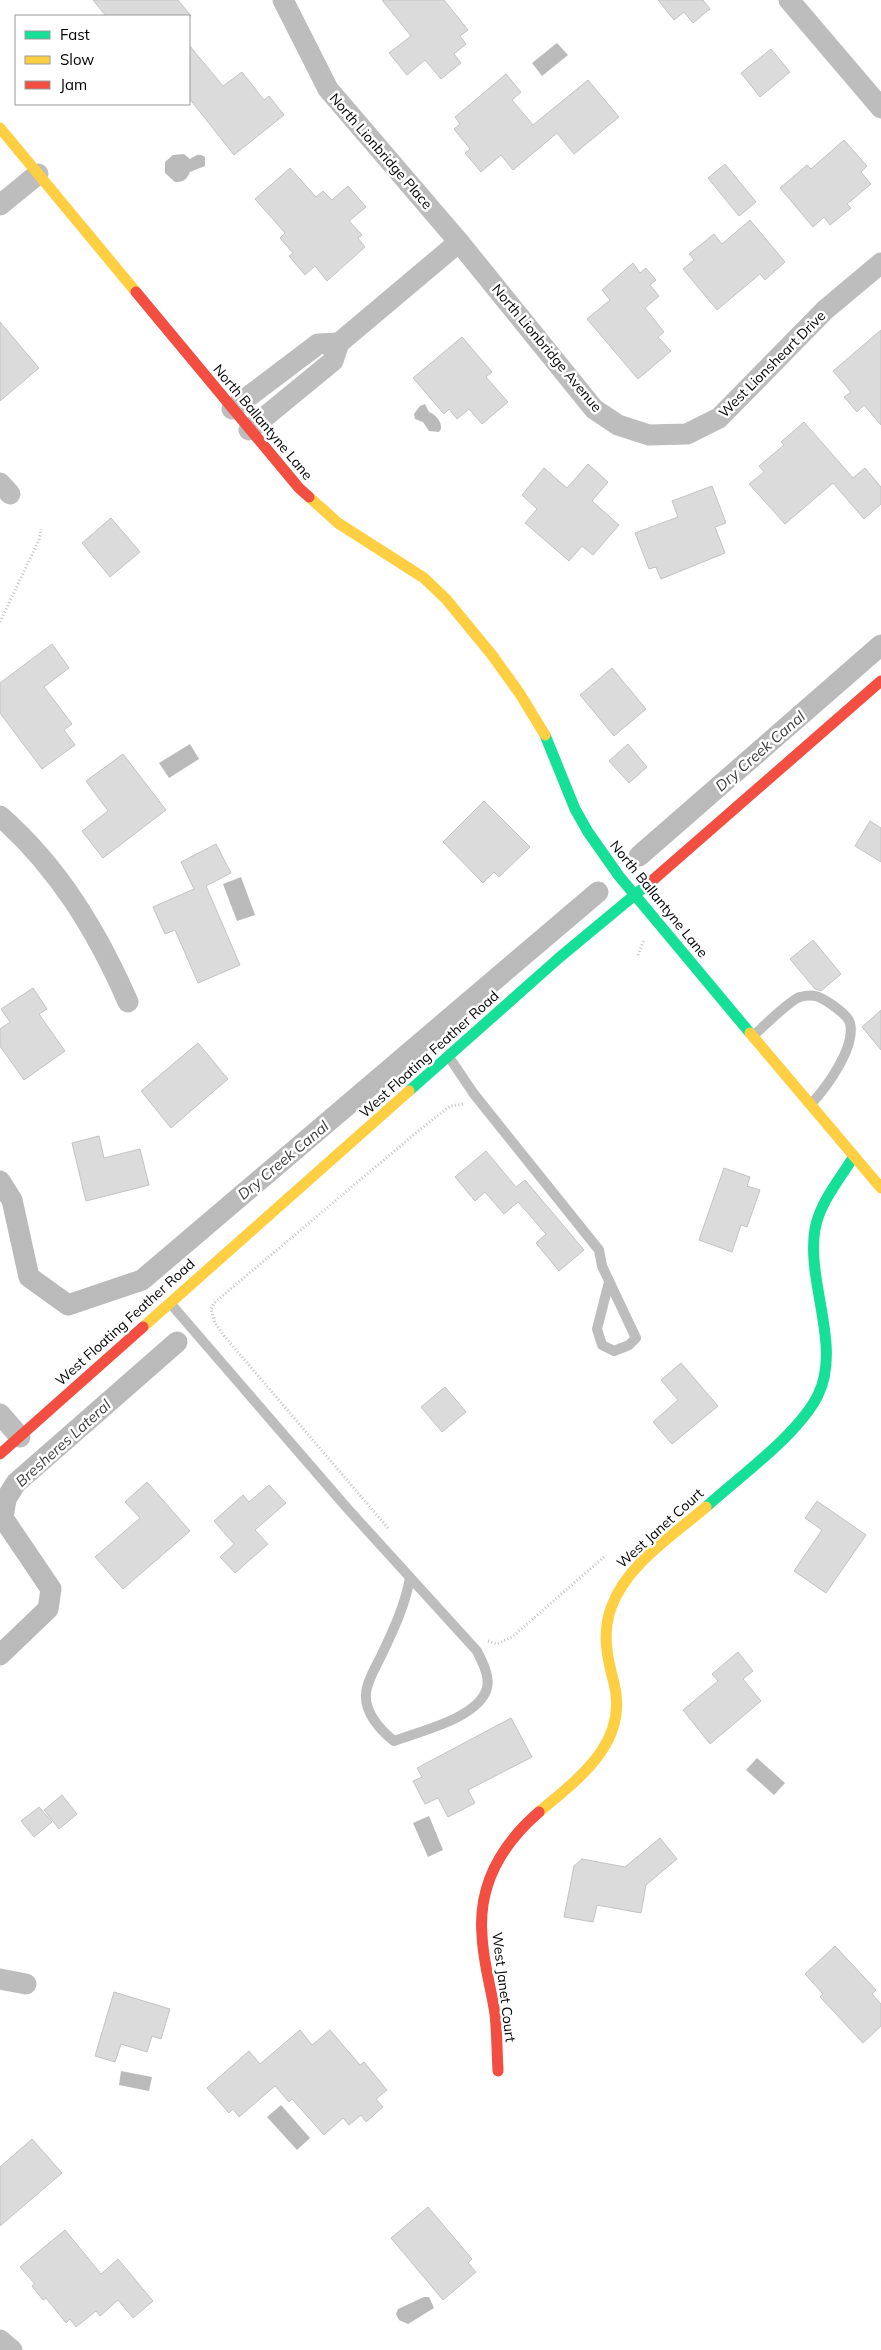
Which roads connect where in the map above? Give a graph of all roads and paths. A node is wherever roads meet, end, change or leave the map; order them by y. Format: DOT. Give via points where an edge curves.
graph roads {
  1 [pos="283,0"];
  2 [pos="789,0"];
  3 [pos="881,108"];
  4 [pos="0,128"];
  5 [pos="38,174"];
  6 [pos="0,206"];
  7 [pos="459,242"];
  8 [pos="881,263"];
  9 [pos="339,343"];
  10 [pos="232,409"];
  11 [pos="249,430"];
  12 [pos="649,435"];
  13 [pos="41,529"];
  14 [pos="0,622"];
  15 [pos="881,681"];
  16 [pos="0,816"];
  17 [pos="635,896"];
  18 [pos="128,1002"];
  19 [pos="753,1036"];
  20 [pos="448,1056"];
  21 [pos="811,1104"];
  22 [pos="472,1105"];
  23 [pos="854,1156"];
  24 [pos="881,1188"];
  25 [pos="609,1282"];
  26 [pos="170,1302"];
  27 [pos="0,1414"];
  28 [pos="20,1437"];
  29 [pos="0,1454"];
  30 [pos="389,1530"];
  31 [pos="605,1556"];
  32 [pos="410,1578"];
  33 [pos="484,1639"];
  34 [pos="0,1979"];
  35 [pos="26,1984"];
  36 [pos="498,2071"];
  37 [pos="0,2340"];
  38 [pos="12,2350"];
  1 -- 7 [label="street, North Lionbridge Place" via="328,89"];
  2 -- 3 [label="street"];
  4 -- 5 [label="street, North Ballantyne Lane"];
  5 -- 6 [label="street"];
  5 -- 10 [label="street, North Ballantyne Lane"];
  7 -- 9 [label="street"];
  7 -- 12 [label="street, North Lionbridge Avenue" via="594,409 618,425"];
  8 -- 12 [label="street, West Lionsheart Drive" via="825,310 719,418 687,434"];
  9 -- 10 [label="street" via="318,344"];
  9 -- 11 [label="street" via="333,361"];
  10 -- 11 [label="street, North Ballantyne Lane"];
  11 -- 17 [label="street, North Ballantyne Lane" via="299,488 338,523 424,578 446,598 520,694 547,739 575,809 588,832"];
  13 -- 14 [label="path" via="39,540"];
  15 -- 17 [label="street, West Floating Feather Road"];
  16 -- 18 [label="street" via="42,859 78,905 111,963"];
  17 -- 19 [label="street, North Ballantyne Lane"];
  17 -- 20 [label="street, West Floating Feather Road"];
  19 -- 21 [label="street, North Ballantyne Lane"];
  19 -- 21 [label="lane" via="798,997 816,995 850,1021 852,1033 844,1055 828,1086"];
  20 -- 25 [label="lane" via="474,1094 598,1250"];
  20 -- 26 [label="street, West Floating Feather Road"];
  21 -- 23 [label="street, North Ballantyne Lane"];
  22 -- 30 [label="path" via="450,1106 211,1309 214,1323 225,1337"];
  23 -- 24 [label="street, North Ballantyne Lane"];
  23 -- 36 [label="street, West Janet Court" via="824,1205 815,1229 813,1258 825,1350 823,1381 811,1409 796,1427 636,1568 620,1586 610,1607 605,1636 617,1690 616,1719 607,1746 592,1766 509,1843 492,1873 481,1923 482,1947 495,2015"];
  25 -- 25 [label="lane" via="636,1338 614,1350 602,1346 597,1329"];
  26 -- 28 [label="street, West Floating Feather Road"];
  26 -- 32 [label="lane"];
  27 -- 28 [label="street"];
  28 -- 29 [label="street, West Floating Feather Road"];
  31 -- 33 [label="path" via="512,1637 497,1644"];
  32 -- 32 [label="lane" via="477,1651 487,1674 487,1688 478,1703 461,1716 394,1740 368,1710 366,1693 406,1601"];
  34 -- 35 [label="street"];
  37 -- 38 [label="street"];
}
